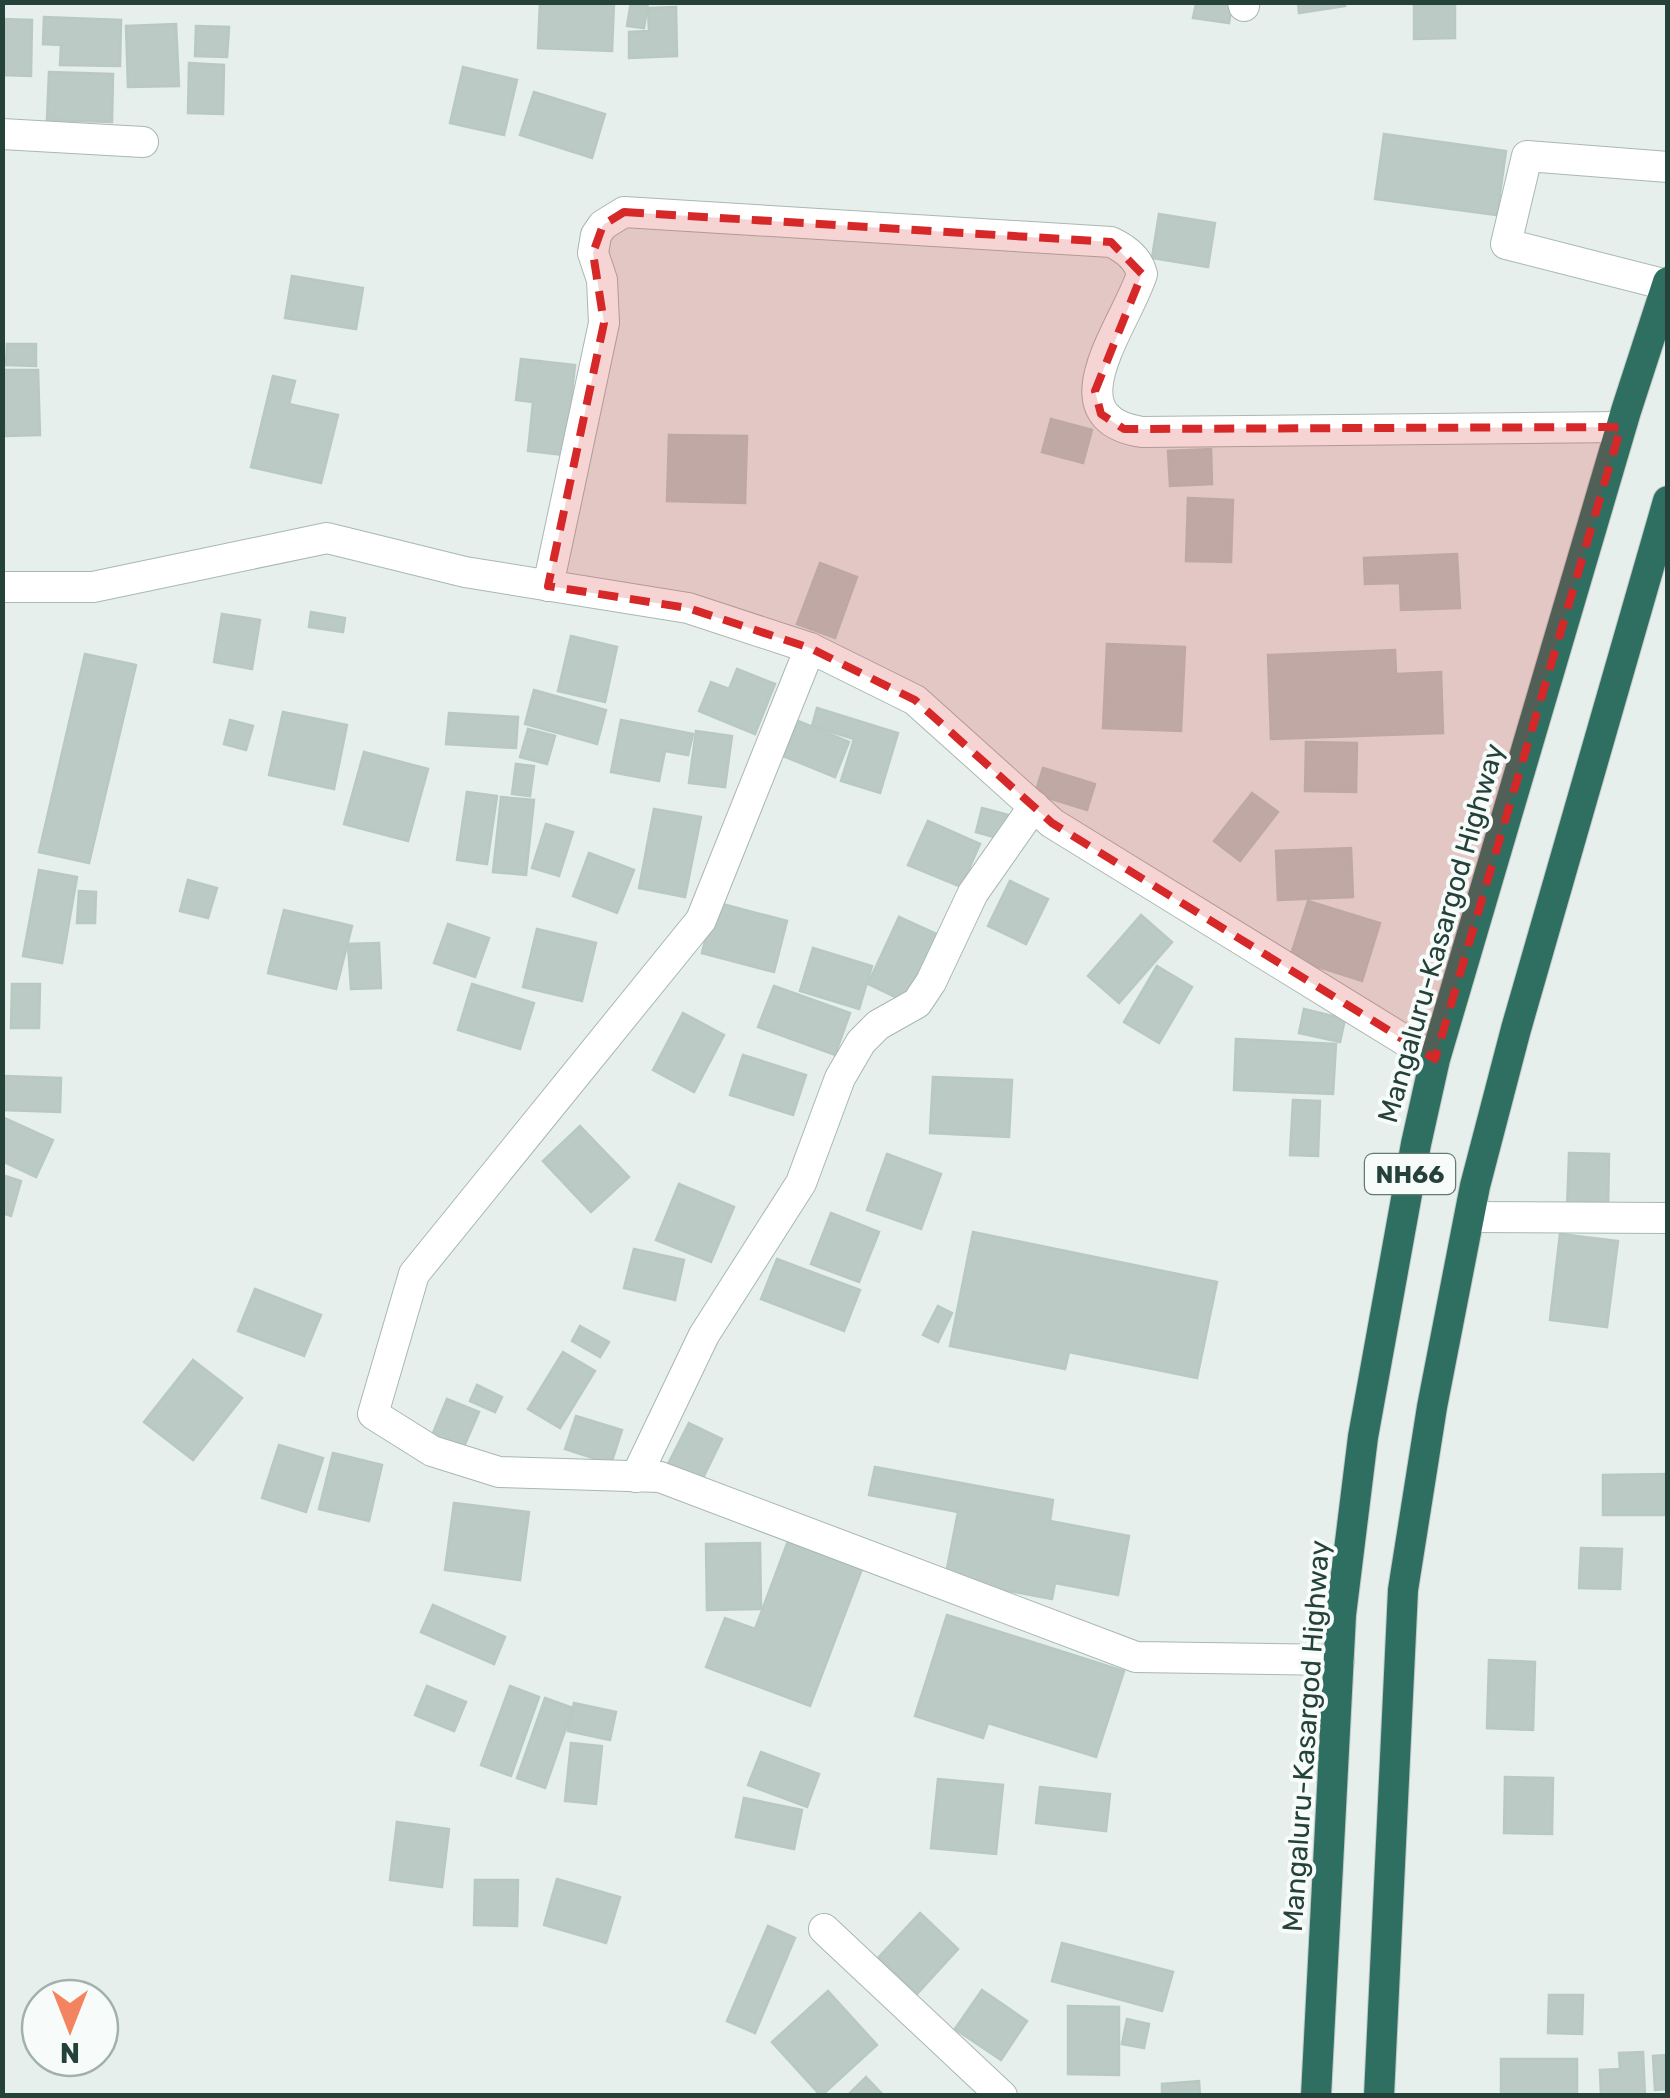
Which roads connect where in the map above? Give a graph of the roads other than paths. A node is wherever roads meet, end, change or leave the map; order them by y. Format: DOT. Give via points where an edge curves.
graph roads {
  1 [pos="2,134"];
  2 [pos="143,142"];
  3 [pos="1668,166"];
  4 [pos="1667,284"];
  5 [pos="1622,427"];
  6 [pos="1668,501"];
  7 [pos="548,586"];
  8 [pos="2,587"];
  9 [pos="810,648"];
  10 [pos="1034,806"];
  11 [pos="1435,1059"];
  12 [pos="1470,1218"];
  13 [pos="1668,1218"];
  14 [pos="636,1476"];
  15 [pos="1339,1660"];
  16 [pos="824,1929"];
  17 [pos="1002,2096"];
  18 [pos="1316,2096"];
  19 [pos="1379,2096"];
  1 -- 2 [label="street"];
  3 -- 4 [label="street" via="1527,156 1506,244"];
  4 -- 5 [label="highway, Mangaluru-Kasargod Highway / NH66"];
  5 -- 7 [label="street" via="1124,429 1102,414 1096,391 1142,274 1131,254 1111,242 624,212 596,236 604,322"];
  5 -- 11 [label="highway, Mangaluru-Kasargod Highway / NH66"];
  6 -- 12 [label="highway, NH66" via="1516,1029"];
  7 -- 8 [label="street" via="327,538 93,587"];
  7 -- 9 [label="street" via="688,608"];
  9 -- 10 [label="street" via="915,700"];
  9 -- 14 [label="street" via="701,920 414,1274 374,1414 432,1451 499,1472"];
  10 -- 11 [label="street"];
  10 -- 14 [label="street" via="973,894 917,1003 861,1042 840,1078 801,1182 704,1335"];
  11 -- 15 [label="highway, Mangaluru-Kasargod Highway / NH66" via="1363,1437"];
  12 -- 13 [label="street"];
  12 -- 19 [label="highway, NH66" via="1402,1590"];
  14 -- 15 [label="street" via="660,1477 1136,1658"];
  15 -- 18 [label="highway, Mangaluru-Kasargod Highway / NH66"];
  16 -- 17 [label="street"];
}
